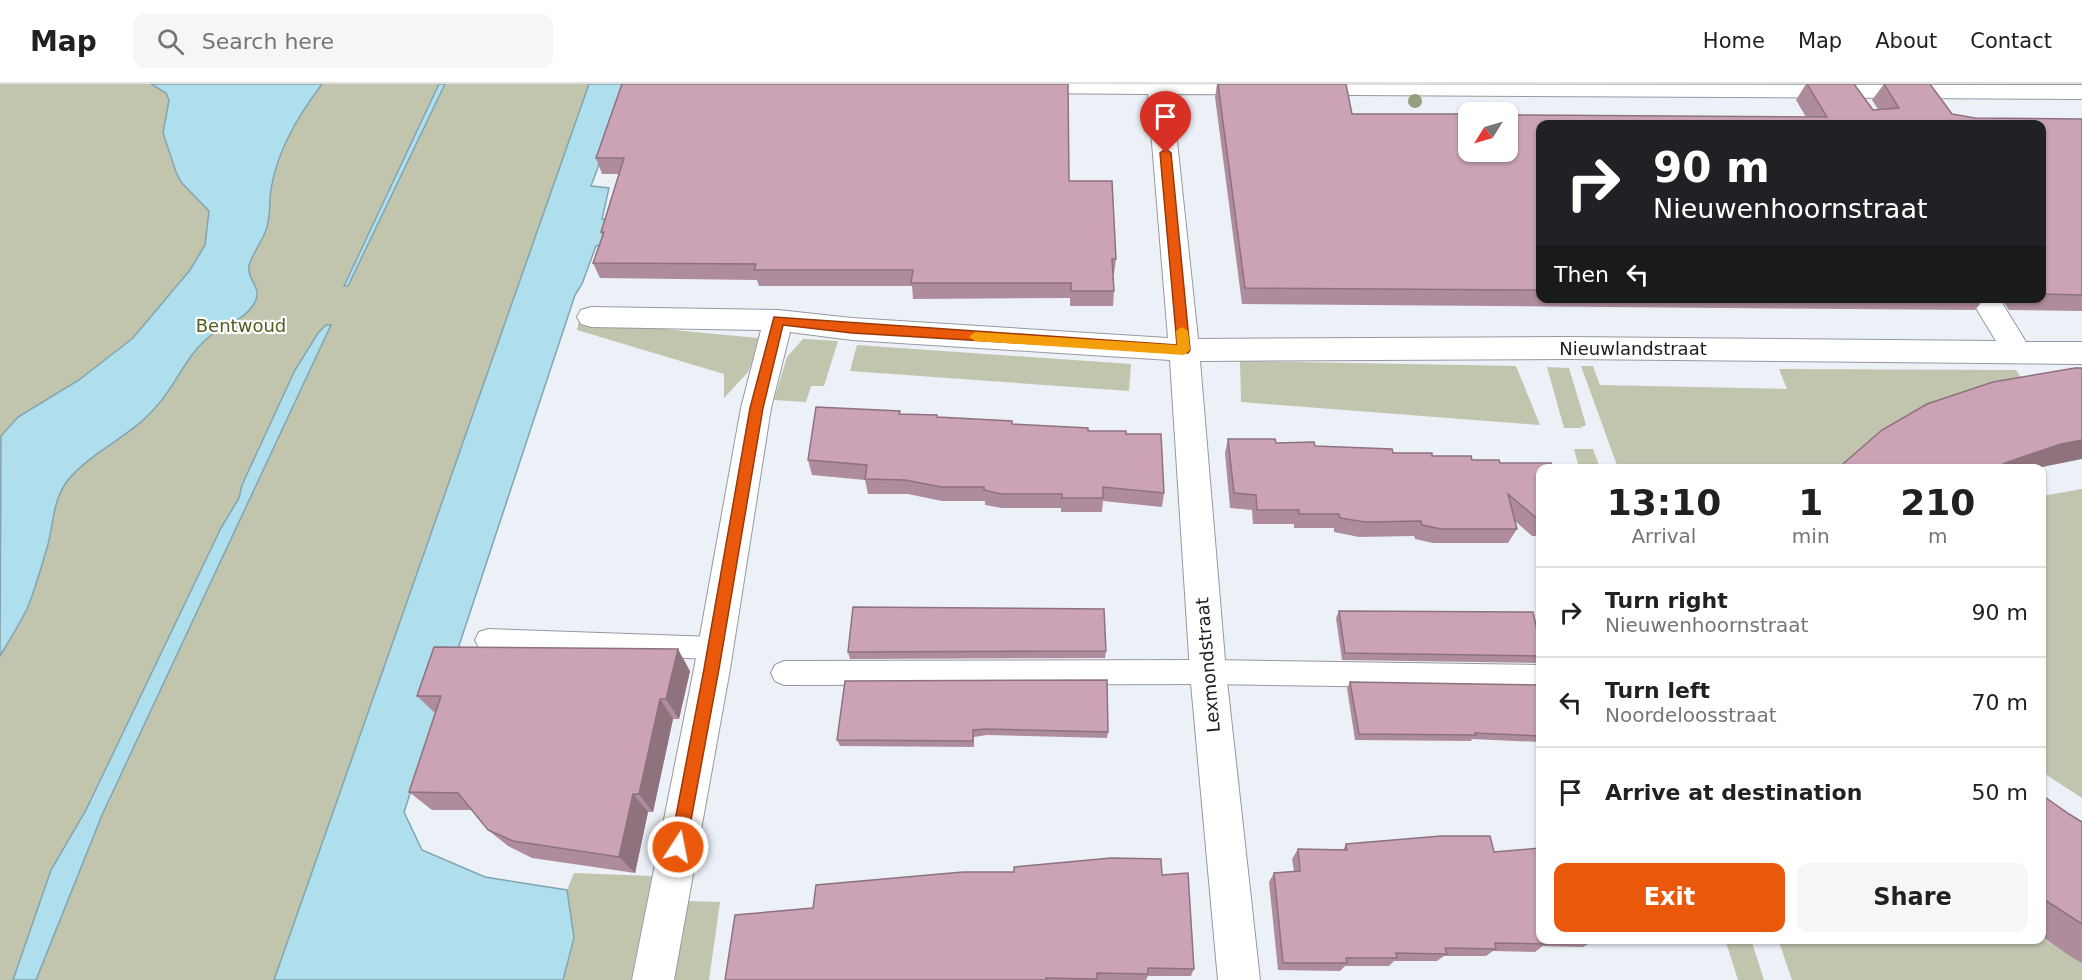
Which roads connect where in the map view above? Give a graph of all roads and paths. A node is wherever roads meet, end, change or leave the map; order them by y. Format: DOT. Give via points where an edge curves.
graph roads {
  1 [pos="997,85"];
  2 [pos="1159,85"];
  3 [pos="1849,87"];
  4 [pos="2082,92"];
  5 [pos="1868,116"];
  6 [pos="1987,303"];
  7 [pos="591,317"];
  8 [pos="778,320"];
  9 [pos="1184,350"];
  10 [pos="2017,352"];
  11 [pos="2082,352"];
  12 [pos="488,640"];
  13 [pos="714,648"];
  14 [pos="1208,672"];
  15 [pos="784,674"];
  16 [pos="1536,677"];
  17 [pos="653,980"];
  18 [pos="1239,980"];
  1 -- 2 [label="street"];
  2 -- 3 [label="street"];
  2 -- 9 [label="street, Lexmondstraat"];
  3 -- 4 [label="street"];
  3 -- 5 [label="street"];
  6 -- 10 [label="street"];
  7 -- 8 [label="street, Nieuwlandstraat"];
  8 -- 9 [label="street, Nieuwlandstraat" via="852,329"];
  8 -- 13 [label="street" via="756,408"];
  9 -- 10 [label="street, Nieuwlandstraat"];
  9 -- 14 [label="street, Lexmondstraat"];
  10 -- 11 [label="street, Nieuwlandstraat"];
  12 -- 13 [label="lane"];
  13 -- 17 [label="street"];
  14 -- 15 [label="lane"];
  14 -- 16 [label="lane"];
  14 -- 18 [label="street, Lexmondstraat"];
}
